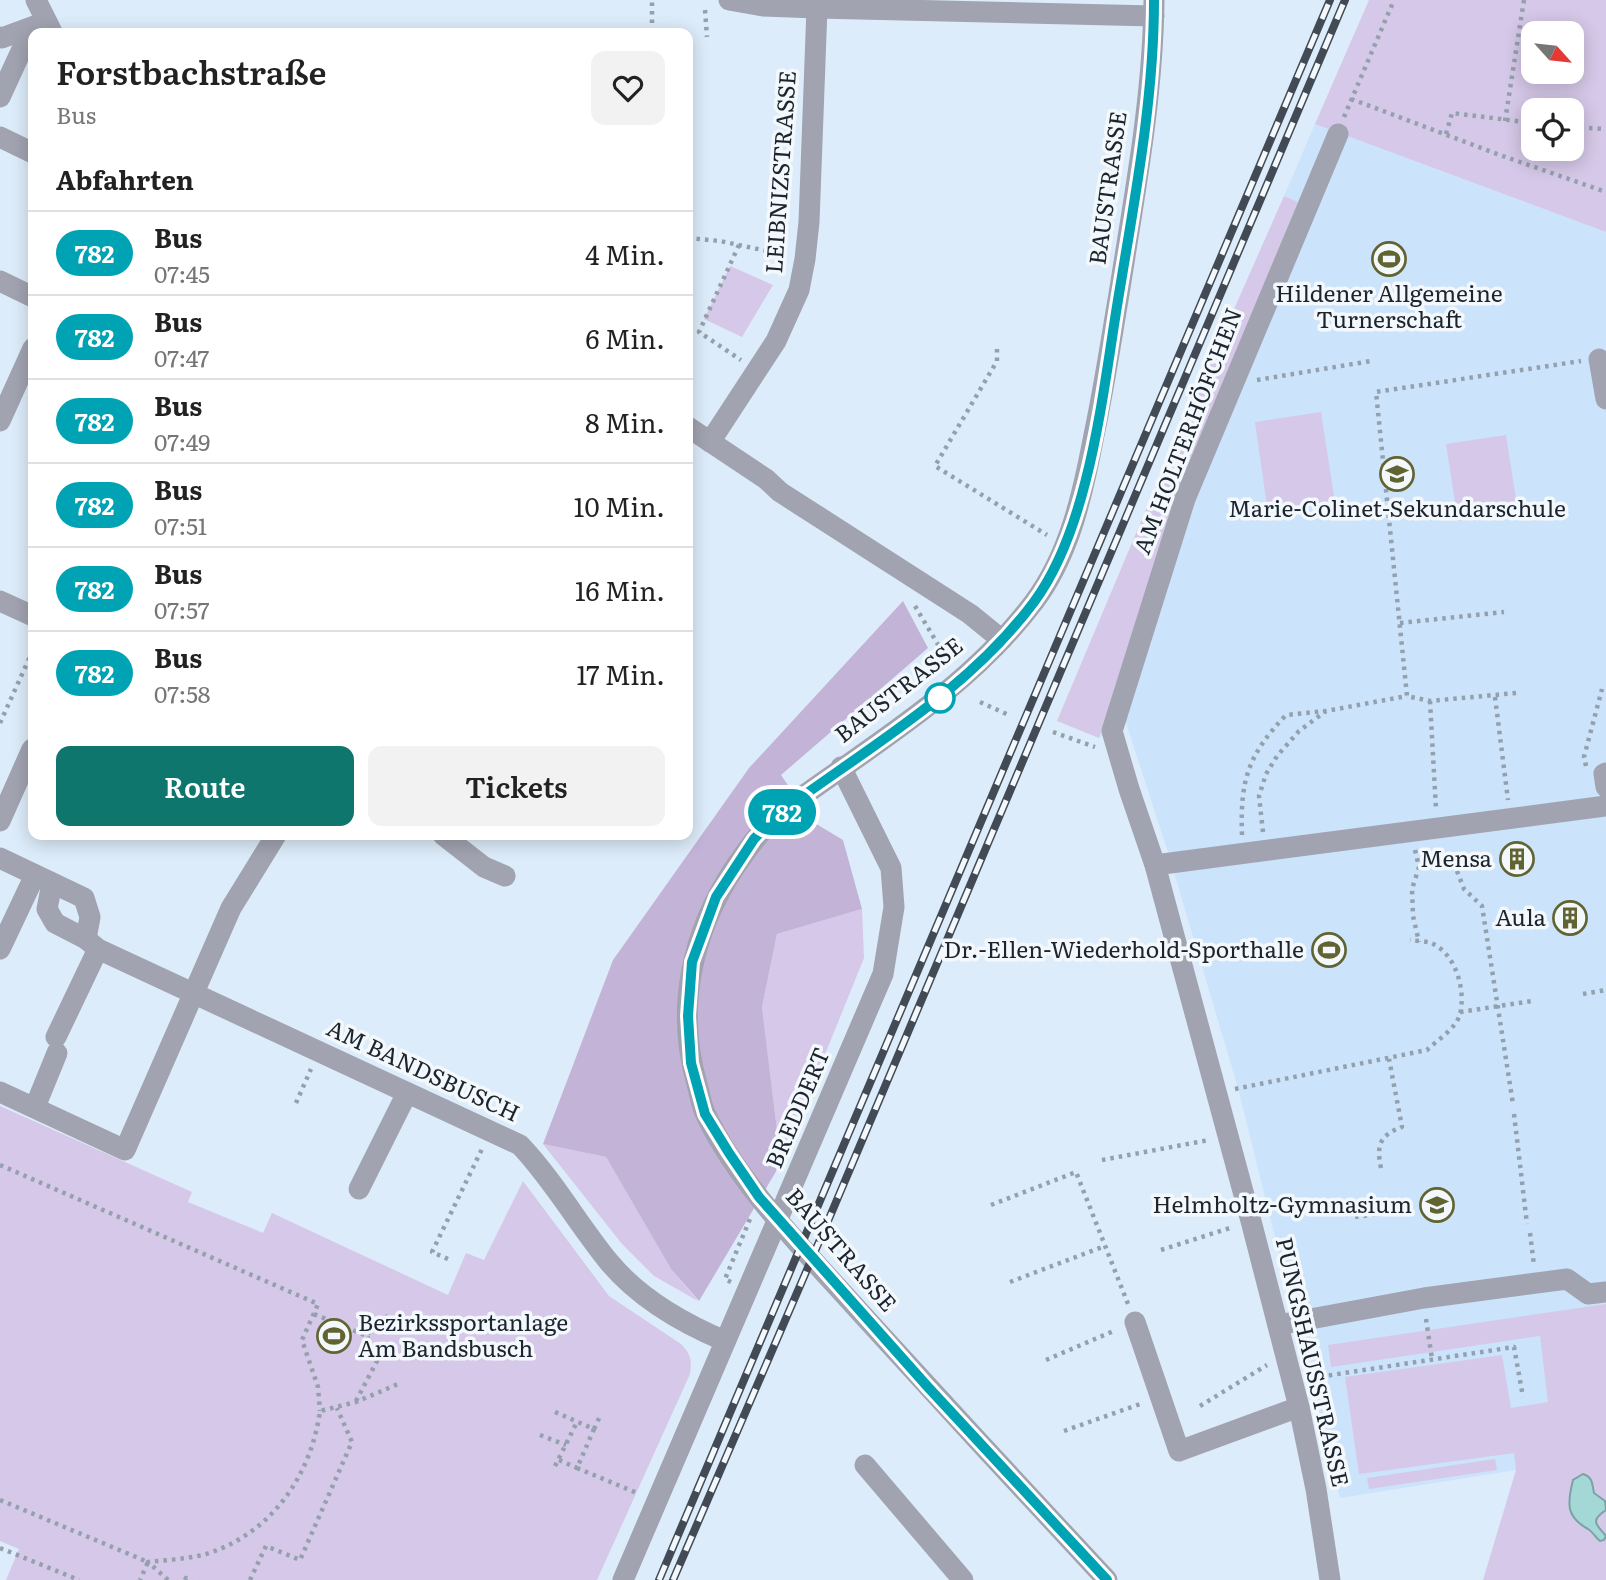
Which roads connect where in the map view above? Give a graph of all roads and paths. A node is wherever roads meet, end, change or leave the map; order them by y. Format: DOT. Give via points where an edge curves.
graph roads {
  1 [pos="36,0"];
  2 [pos="652,0"];
  3 [pos="729,0"];
  4 [pos="1394,0"];
  5 [pos="1524,0"];
  6 [pos="1018,7"];
  7 [pos="817,8"];
  8 [pos="1154,8"];
  9 [pos="705,10"];
  10 [pos="652,23"];
  11 [pos="44,28"];
  12 [pos="28,34"];
  13 [pos="0,37"];
  14 [pos="706,37"];
  15 [pos="28,44"];
  16 [pos="0,97"];
  17 [pos="1351,99"];
  18 [pos="1505,121"];
  19 [pos="1521,122"];
  20 [pos="1584,128"];
  21 [pos="1606,129"];
  22 [pos="1338,134"];
  23 [pos="1446,134"];
  24 [pos="0,137"];
  25 [pos="28,151"];
  26 [pos="1606,192"];
  27 [pos="693,238"];
  28 [pos="739,245"];
  29 [pos="790,256"];
  30 [pos="0,281"];
  31 [pos="28,295"];
  32 [pos="1372,295"];
  33 [pos="1266,304"];
  34 [pos="997,349"];
  35 [pos="28,359"];
  36 [pos="1599,359"];
  37 [pos="1371,361"];
  38 [pos="744,362"];
  39 [pos="1232,385"];
  40 [pos="1606,399"];
  41 [pos="0,421"];
  42 [pos="693,430"];
  43 [pos="710,442"];
  44 [pos="1048,536"];
  45 [pos="0,601"];
  46 [pos="913,602"];
  47 [pos="1504,612"];
  48 [pos="28,614"];
  49 [pos="1400,623"];
  50 [pos="1002,640"];
  51 [pos="943,653"];
  52 [pos="28,661"];
  53 [pos="1602,689"];
  54 [pos="1516,693"];
  55 [pos="1407,696"];
  56 [pos="1495,697"];
  57 [pos="1430,701"];
  58 [pos="980,702"];
  59 [pos="1326,710"];
  60 [pos="1011,716"];
  61 [pos="0,723"];
  62 [pos="1053,732"];
  63 [pos="1077,742"];
  64 [pos="1119,754"];
  65 [pos="28,758"];
  66 [pos="841,767"];
  67 [pos="1596,771"];
  68 [pos="1606,788"];
  69 [pos="1606,806"];
  70 [pos="1510,819"];
  71 [pos="0,821"];
  72 [pos="1437,828"];
  73 [pos="273,840"];
  74 [pos="449,840"];
  75 [pos="1269,850"];
  76 [pos="1439,852"];
  77 [pos="1243,853"];
  78 [pos="0,858"];
  79 [pos="1441,862"];
  80 [pos="1155,865"];
  81 [pos="505,876"];
  82 [pos="44,879"];
  83 [pos="1410,940"];
  84 [pos="1419,942"];
  85 [pos="92,944"];
  86 [pos="0,949"];
  87 [pos="1606,990"];
  88 [pos="194,994"];
  89 [pos="1583,994"];
  90 [pos="1532,1001"];
  91 [pos="1498,1006"];
  92 [pos="1460,1012"];
  93 [pos="1389,1059"];
  94 [pos="313,1065"];
  95 [pos="0,1092"];
  96 [pos="407,1093"];
  97 [pos="1217,1094"];
  98 [pos="296,1103"];
  99 [pos="1513,1104"];
  100 [pos="35,1107"];
  101 [pos="1514,1114"];
  102 [pos="1220,1138"];
  103 [pos="486,1139"];
  104 [pos="1102,1160"];
  105 [pos="0,1165"];
  106 [pos="1381,1168"];
  107 [pos="359,1189"];
  108 [pos="991,1205"];
  109 [pos="1386,1213"];
  110 [pos="1355,1217"];
  111 [pos="1527,1224"];
  112 [pos="1240,1225"];
  113 [pos="1530,1233"];
  114 [pos="1105,1245"];
  115 [pos="1161,1250"];
  116 [pos="448,1259"];
  117 [pos="1010,1282"];
  118 [pos="1536,1283"];
  119 [pos="1606,1292"];
  120 [pos="1424,1298"];
  121 [pos="314,1314"];
  122 [pos="388,1316"];
  123 [pos="1135,1322"];
  124 [pos="1278,1325"];
  125 [pos="367,1336"];
  126 [pos="725,1341"];
  127 [pos="1432,1359"];
  128 [pos="1046,1360"];
  129 [pos="1274,1361"];
  130 [pos="1311,1378"];
  131 [pos="398,1384"];
  132 [pos="1160,1397"];
  133 [pos="1523,1397"];
  134 [pos="356,1402"];
  135 [pos="1200,1406"];
  136 [pos="1299,1407"];
  137 [pos="337,1408"];
  138 [pos="320,1411"];
  139 [pos="555,1412"];
  140 [pos="600,1416"];
  141 [pos="577,1422"];
  142 [pos="594,1429"];
  143 [pos="1064,1431"];
  144 [pos="540,1434"];
  145 [pos="566,1446"];
  146 [pos="865,1465"];
  147 [pos="577,1468"];
  148 [pos="604,1479"];
  149 [pos="600,1487"];
  150 [pos="645,1496"];
  151 [pos="0,1500"];
  152 [pos="0,1548"];
  153 [pos="148,1562"];
  154 [pos="79,1580"];
  155 [pos="140,1580"];
  156 [pos="168,1580"];
  157 [pos="185,1580"];
  158 [pos="192,1580"];
  159 [pos="250,1580"];
  160 [pos="623,1580"];
  161 [pos="963,1580"];
  162 [pos="1107,1580"];
  163 [pos="1330,1580"];
  1 -- 11 [label="street"];
  2 -- 10 [label="path"];
  3 -- 7 [label="street"];
  4 -- 17 [label="path"];
  5 -- 18 [label="path"];
  6 -- 7 [label="street"];
  6 -- 8 [label="street"];
  7 -- 43 [label="street, LEIBNIZSTRASSE" via="809,222 799,290 776,341"];
  8 -- 50 [label="street, BAUSTRASSE" via="1140,166 1082,495 1054,569"];
  9 -- 14 [label="path"];
  12 -- 13 [label="street"];
  15 -- 16 [label="street"];
  17 -- 22 [label="path"];
  17 -- 23 [label="path"];
  18 -- 19 [label="path"];
  18 -- 23 [label="path" via="1452,114"];
  20 -- 21 [label="path"];
  22 -- 33 [label="street, AM HOLTERHÖFCHEN"];
  23 -- 26 [label="path"];
  24 -- 25 [label="street"];
  27 -- 28 [label="path"];
  28 -- 29 [label="path"];
  28 -- 38 [label="path" via="699,332"];
  30 -- 31 [label="street"];
  32 -- 33 [label="path"];
  33 -- 39 [label="street, AM HOLTERHÖFCHEN"];
  34 -- 44 [label="path" via="997,361 935,466"];
  35 -- 41 [label="street"];
  36 -- 40 [label="street"];
  36 -- 49 [label="path" via="1376,392"];
  37 -- 39 [label="path"];
  39 -- 64 [label="street, AM HOLTERHÖFCHEN" via="1185,499 1112,731"];
  42 -- 43 [label="street"];
  43 -- 50 [label="street" via="970,614"];
  45 -- 48 [label="street"];
  46 -- 51 [label="path"];
  47 -- 49 [label="path"];
  49 -- 55 [label="path"];
  50 -- 66 [label="street, BAUSTRASSE" via="952,689"];
  52 -- 61 [label="path"];
  53 -- 67 [label="path" via="1584,757"];
  54 -- 56 [label="path"];
  55 -- 57 [label="path"];
  55 -- 59 [label="path"];
  56 -- 57 [label="path"];
  56 -- 70 [label="path"];
  57 -- 72 [label="path"];
  58 -- 60 [label="path"];
  59 -- 75 [label="path" via="1299,731 1266,774 1259,796"];
  59 -- 77 [label="path" via="1286,715 1251,761 1241,800"];
  62 -- 63 [label="path"];
  64 -- 80 [label="street, PUNGSHAUSSTRASSE"];
  65 -- 71 [label="street"];
  66 -- 126 [label="street, BREDDERT" via="891,868 894,907 883,974"];
  66 -- 162 [label="street, BAUSTRASSE" via="778,814 754,839 716,897 704,926 692,962 688,1016 691,1063 705,1114 759,1197"];
  67 -- 68 [label="street" via="1604,774"];
  69 -- 70 [label="street"];
  70 -- 72 [label="street"];
  72 -- 75 [label="street"];
  73 -- 88 [label="street" via="231,908"];
  74 -- 81 [label="street" via="484,867"];
  75 -- 77 [label="street"];
  76 -- 79 [label="path"];
  77 -- 80 [label="street"];
  78 -- 82 [label="street"];
  79 -- 84 [label="path" via="1419,867 1412,889"];
  79 -- 91 [label="path" via="1455,866 1464,888 1482,906"];
  80 -- 97 [label="street, PUNGSHAUSSTRASSE"];
  82 -- 85 [label="street, AM BANDSBUSCH" via="47,909 55,923"];
  82 -- 85 [label="street" via="84,898"];
  82 -- 86 [label="street"];
  83 -- 84 [label="path"];
  84 -- 92 [label="path" via="1432,943 1449,957 1461,985"];
  85 -- 88 [label="street, AM BANDSBUSCH"];
  85 -- 100 [label="street"];
  87 -- 89 [label="path"];
  88 -- 96 [label="street, AM BANDSBUSCH"];
  88 -- 100 [label="street" via="125,1150"];
  90 -- 91 [label="path"];
  91 -- 92 [label="path"];
  91 -- 99 [label="path"];
  92 -- 93 [label="path" via="1449,1031 1427,1050"];
  93 -- 97 [label="path"];
  93 -- 106 [label="path" via="1402,1127 1382,1139"];
  94 -- 98 [label="path"];
  95 -- 100 [label="street"];
  96 -- 107 [label="street"];
  96 -- 126 [label="street, AM BANDSBUSCH" via="520,1145 636,1290 692,1327"];
  97 -- 124 [label="street, PUNGSHAUSSTRASSE"];
  101 -- 111 [label="path"];
  102 -- 104 [label="path"];
  103 -- 116 [label="path" via="432,1251"];
  105 -- 121 [label="path" via="318,1304"];
  108 -- 114 [label="path" via="1076,1172"];
  109 -- 110 [label="path"];
  112 -- 115 [label="path"];
  113 -- 118 [label="path"];
  114 -- 117 [label="path"];
  114 -- 123 [label="path"];
  118 -- 119 [label="street" via="1567,1279 1588,1294"];
  118 -- 120 [label="street"];
  120 -- 124 [label="street"];
  120 -- 127 [label="path"];
  121 -- 125 [label="path"];
  121 -- 138 [label="path" via="302,1340 318,1387"];
  122 -- 125 [label="path" via="374,1323"];
  123 -- 128 [label="path"];
  123 -- 132 [label="street"];
  124 -- 136 [label="street, PUNGSHAUSSTRASSE"];
  125 -- 134 [label="path" via="377,1361"];
  126 -- 160 [label="street, BREDDERT"];
  127 -- 130 [label="path"];
  127 -- 133 [label="path" via="1514,1347"];
  129 -- 135 [label="path"];
  131 -- 134 [label="path"];
  132 -- 136 [label="street" via="1179,1451"];
  132 -- 143 [label="path"];
  134 -- 137 [label="path"];
  136 -- 163 [label="street, PUNGSHAUSSTRASSE"];
  137 -- 138 [label="path"];
  137 -- 159 [label="path" via="352,1443 300,1560 266,1546"];
  138 -- 153 [label="path" via="315,1443 294,1488 261,1524 205,1555"];
  139 -- 141 [label="path"];
  140 -- 142 [label="path"];
  141 -- 142 [label="path"];
  141 -- 145 [label="path"];
  142 -- 147 [label="path"];
  144 -- 145 [label="path"];
  145 -- 147 [label="path" via="557,1463"];
  146 -- 161 [label="street"];
  147 -- 148 [label="path"];
  148 -- 149 [label="path"];
  148 -- 150 [label="path"];
  151 -- 153 [label="path"];
  152 -- 154 [label="path"];
  153 -- 155 [label="path"];
  153 -- 156 [label="path"];
  157 -- 158 [label="path"];
}
